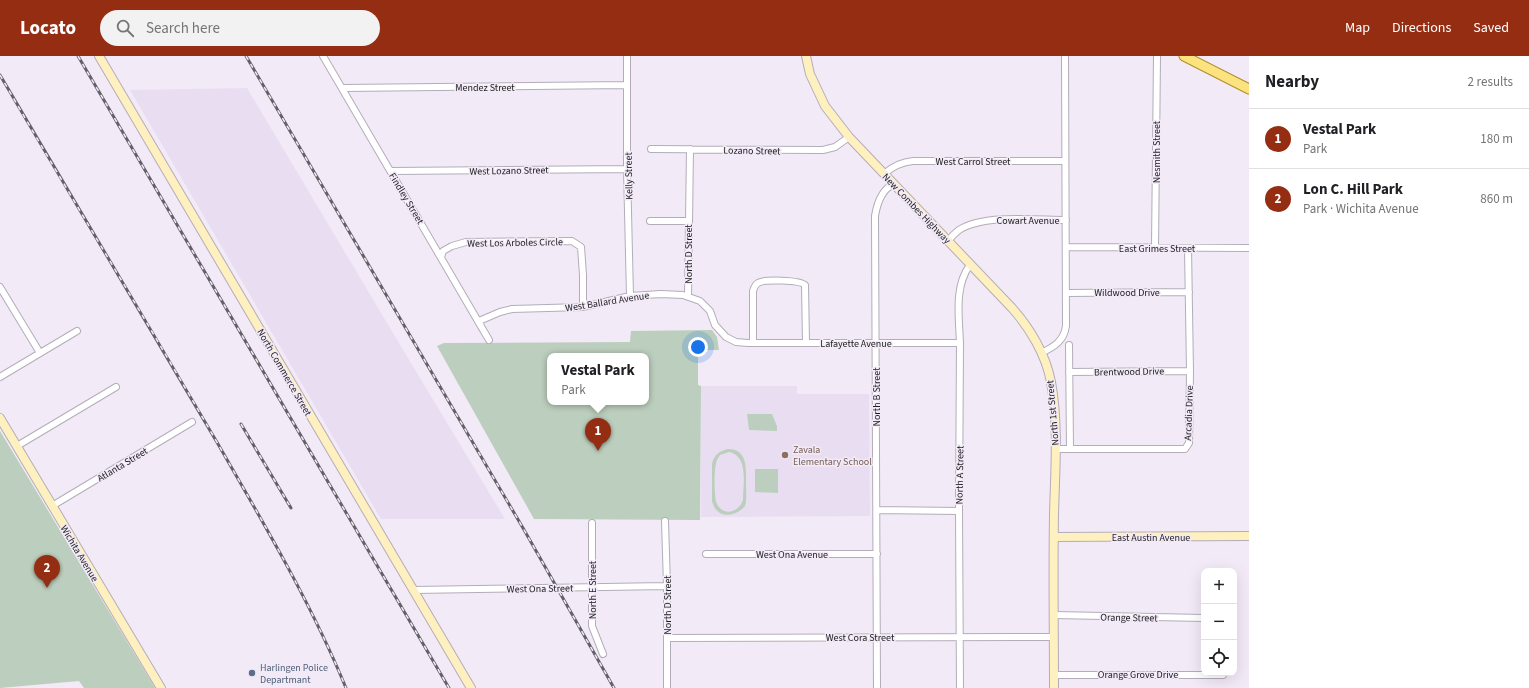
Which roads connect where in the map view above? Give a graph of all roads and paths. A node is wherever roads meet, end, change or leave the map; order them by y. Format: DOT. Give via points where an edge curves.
graph roads {
  1 [pos="99,56"];
  2 [pos="323,56"];
  3 [pos="628,56"];
  4 [pos="806,56"];
  5 [pos="1065,56"];
  6 [pos="1156,56"];
  7 [pos="1184,56"];
  8 [pos="627,85"];
  9 [pos="342,88"];
  10 [pos="1249,89"];
  11 [pos="849,137"];
  12 [pos="651,149"];
  13 [pos="690,149"];
  14 [pos="1065,161"];
  15 [pos="627,169"];
  16 [pos="391,172"];
  17 [pos="884,174"];
  18 [pos="894,184"];
  19 [pos="1066,220"];
  20 [pos="650,221"];
  21 [pos="688,221"];
  22 [pos="948,241"];
  23 [pos="1066,247"];
  24 [pos="1155,248"];
  25 [pos="1188,248"];
  26 [pos="1249,248"];
  27 [pos="441,257"];
  28 [pos="970,265"];
  29 [pos="0,287"];
  30 [pos="1189,292"];
  31 [pos="1066,293"];
  32 [pos="630,296"];
  33 [pos="688,296"];
  34 [pos="583,307"];
  35 [pos="479,321"];
  36 [pos="77,331"];
  37 [pos="489,340"];
  38 [pos="753,343"];
  39 [pos="806,343"];
  40 [pos="876,343"];
  41 [pos="960,343"];
  42 [pos="1069,345"];
  43 [pos="40,353"];
  44 [pos="1041,353"];
  45 [pos="1190,371"];
  46 [pos="1069,372"];
  47 [pos="0,378"];
  48 [pos="116,387"];
  49 [pos="0,418"];
  50 [pos="192,422"];
  51 [pos="16,446"];
  52 [pos="1070,449"];
  53 [pos="1055,450"];
  54 [pos="52,506"];
  55 [pos="876,510"];
  56 [pos="959,511"];
  57 [pos="665,521"];
  58 [pos="592,523"];
  59 [pos="1249,536"];
  60 [pos="1054,538"];
  61 [pos="706,554"];
  62 [pos="877,554"];
  63 [pos="667,586"];
  64 [pos="593,587"];
  65 [pos="414,590"];
  66 [pos="1054,615"];
  67 [pos="1201,618"];
  68 [pos="877,637"];
  69 [pos="960,637"];
  70 [pos="1054,637"];
  71 [pos="667,638"];
  72 [pos="603,654"];
  73 [pos="1054,674"];
  74 [pos="1201,674"];
  75 [pos="161,688"];
  76 [pos="471,688"];
  77 [pos="667,688"];
  78 [pos="877,688"];
  79 [pos="960,688"];
  80 [pos="1054,688"];
  1 -- 65 [label="street, North Commerce Street"];
  2 -- 9 [label="street, Findley Street"];
  3 -- 8 [label="street, Kelly Street"];
  4 -- 11 [label="street, New Combes Highway" via="810,74 825,106"];
  5 -- 14 [label="street"];
  6 -- 24 [label="street, Nesmith Street"];
  7 -- 10 [label="main road"];
  8 -- 9 [label="street, Mendez Street"];
  8 -- 15 [label="street, Kelly Street"];
  9 -- 16 [label="street, Findley Street"];
  11 -- 13 [label="street, Lozano Street" via="835,148 823,150"];
  11 -- 17 [label="street, New Combes Highway"];
  12 -- 13 [label="street, Lozano Street"];
  13 -- 21 [label="street, North D Street"];
  14 -- 17 [label="street, West Carrol Street" via="913,161 897,164"];
  14 -- 19 [label="street"];
  15 -- 16 [label="street, West Lozano Street"];
  15 -- 32 [label="street, Kelly Street"];
  16 -- 27 [label="street, Findley Street"];
  17 -- 18 [label="street, New Combes Highway"];
  18 -- 22 [label="street, New Combes Highway"];
  18 -- 40 [label="street, North B Street" via="881,197 875,216"];
  19 -- 22 [label="street, Cowart Avenue" via="992,220 959,230"];
  19 -- 23 [label="street"];
  20 -- 21 [label="street"];
  21 -- 33 [label="street, North D Street"];
  22 -- 28 [label="street, New Combes Highway"];
  23 -- 24 [label="street, East Grimes Street"];
  23 -- 31 [label="street"];
  24 -- 25 [label="street, East Grimes Street"];
  25 -- 26 [label="street, East Grimes Street"];
  25 -- 30 [label="street, Arcadia Drive"];
  27 -- 34 [label="street, West Los Arboles Circle" via="443,251 466,242 572,240 581,247"];
  27 -- 35 [label="street, Findley Street"];
  28 -- 41 [label="street, North A Street" via="960,283"];
  28 -- 44 [label="street, New Combes Highway" via="1018,315 1030,330"];
  29 -- 43 [label="street"];
  30 -- 31 [label="street, Wildwood Drive"];
  30 -- 45 [label="street, Arcadia Drive"];
  31 -- 44 [label="street" via="1064,335 1058,343"];
  32 -- 33 [label="street, West Ballard Avenue"];
  32 -- 34 [label="street, West Ballard Avenue"];
  33 -- 38 [label="street, North D Street" via="700,301 710,311 715,325 726,337 736,342"];
  34 -- 35 [label="street, West Ballard Avenue" via="512,309"];
  35 -- 37 [label="street, Findley Street"];
  36 -- 43 [label="street"];
  38 -- 39 [label="street, Lafayette Avenue"];
  38 -- 39 [label="street" via="753,290 760,282 785,281 805,284"];
  39 -- 40 [label="street, Lafayette Avenue"];
  40 -- 41 [label="street, Lafayette Avenue"];
  40 -- 55 [label="street, North B Street"];
  41 -- 56 [label="street, North A Street"];
  42 -- 46 [label="street"];
  43 -- 47 [label="street"];
  44 -- 53 [label="street, North 1st Street" via="1051,381"];
  45 -- 46 [label="street, Brentwood Drive"];
  45 -- 52 [label="street, Arcadia Drive" via="1189,443 1185,449"];
  46 -- 52 [label="street"];
  48 -- 51 [label="street"];
  49 -- 51 [label="street, Wichita Avenue"];
  50 -- 54 [label="street, Atlanta Street"];
  51 -- 54 [label="street, Wichita Avenue"];
  52 -- 53 [label="street, Arcadia Drive"];
  53 -- 60 [label="street, North 1st Street"];
  54 -- 75 [label="street, Wichita Avenue"];
  55 -- 56 [label="street"];
  55 -- 62 [label="street, North B Street"];
  56 -- 69 [label="street, North A Street"];
  57 -- 63 [label="street, North D Street"];
  58 -- 64 [label="street, North E Street"];
  59 -- 60 [label="street, East Austin Avenue"];
  60 -- 66 [label="street, North 1st Street"];
  61 -- 62 [label="street, West Ona Avenue"];
  62 -- 68 [label="street, North B Street"];
  63 -- 64 [label="street, West Ona Street"];
  63 -- 71 [label="street, North D Street"];
  64 -- 65 [label="street, West Ona Street"];
  64 -- 72 [label="street, North E Street" via="592,626"];
  65 -- 76 [label="street, North Commerce Street"];
  66 -- 67 [label="street, Orange Street"];
  66 -- 70 [label="street, North 1st Street"];
  68 -- 69 [label="street, West Cora Street"];
  68 -- 71 [label="street, West Cora Street"];
  68 -- 78 [label="street, North B Street"];
  69 -- 70 [label="street, West Cora Street"];
  69 -- 79 [label="street, North A Street"];
  70 -- 73 [label="street, North 1st Street"];
  71 -- 77 [label="street, North D Street"];
  73 -- 74 [label="street, Orange Grove Drive"];
  73 -- 80 [label="street, North 1st Street"];
}
